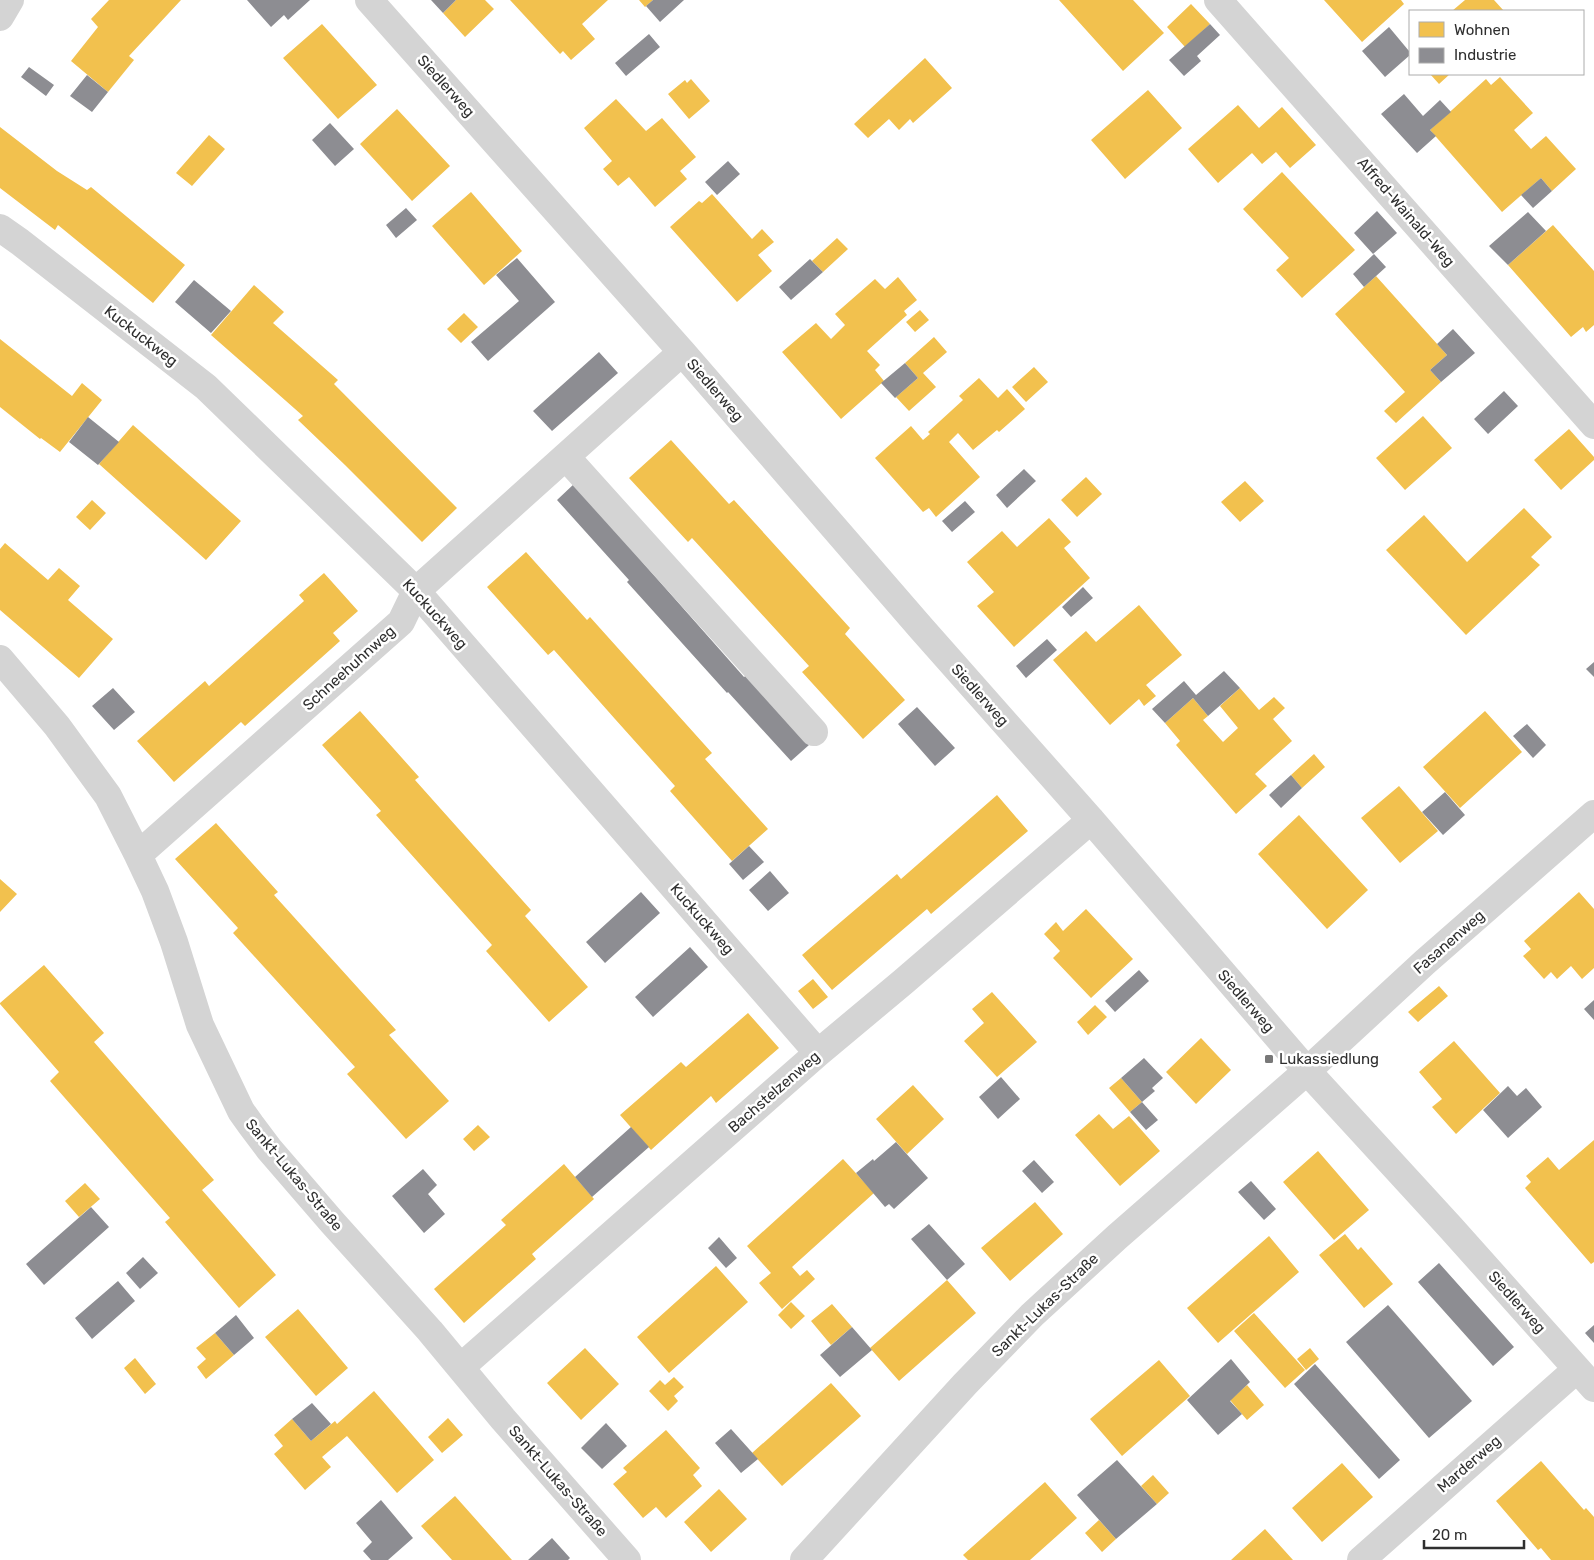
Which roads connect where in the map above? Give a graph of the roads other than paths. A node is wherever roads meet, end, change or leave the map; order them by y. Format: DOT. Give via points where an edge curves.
graph roads {
  1 [pos="10,0"];
  2 [pos="370,0"];
  3 [pos="1218,0"];
  4 [pos="0,17"];
  5 [pos="0,228"];
  6 [pos="682,352"];
  7 [pos="1594,425"];
  8 [pos="566,457"];
  9 [pos="416,591"];
  10 [pos="0,660"];
  11 [pos="814,732"];
  12 [pos="1594,814"];
  13 [pos="1090,820"];
  14 [pos="138,855"];
  15 [pos="818,1053"];
  16 [pos="1307,1071"];
  17 [pos="461,1367"];
  18 [pos="1586,1378"];
  19 [pos="627,1560"];
  20 [pos="804,1560"];
  21 [pos="1361,1560"];
  1 -- 4 [label="street"];
  2 -- 6 [label="street, Siedlerweg"];
  3 -- 7 [label="street, Alfred-Wainald-Weg"];
  5 -- 9 [label="street, Kuckuckweg" via="206,387"];
  6 -- 8 [label="street, Schneehuhnweg"];
  6 -- 13 [label="street, Siedlerweg"];
  8 -- 9 [label="street, Schneehuhnweg"];
  8 -- 11 [label="street"];
  9 -- 14 [label="street, Schneehuhnweg" via="401,622"];
  9 -- 15 [label="street, Kuckuckweg"];
  10 -- 14 [label="street, Sankt-Lukas-Straße" via="58,726 108,796"];
  12 -- 16 [label="street, Fasanenweg"];
  13 -- 15 [label="street, Bachstelzenweg"];
  13 -- 16 [label="street, Siedlerweg"];
  14 -- 17 [label="street, Sankt-Lukas-Straße" via="174,942 200,1025 241,1111 269,1149"];
  15 -- 17 [label="street, Bachstelzenweg"];
  16 -- 18 [label="street, Siedlerweg"];
  16 -- 20 [label="street, Sankt-Lukas-Straße" via="1032,1315"];
  17 -- 19 [label="street, Sankt-Lukas-Straße"];
  18 -- 21 [label="street, Marderweg"];
}
